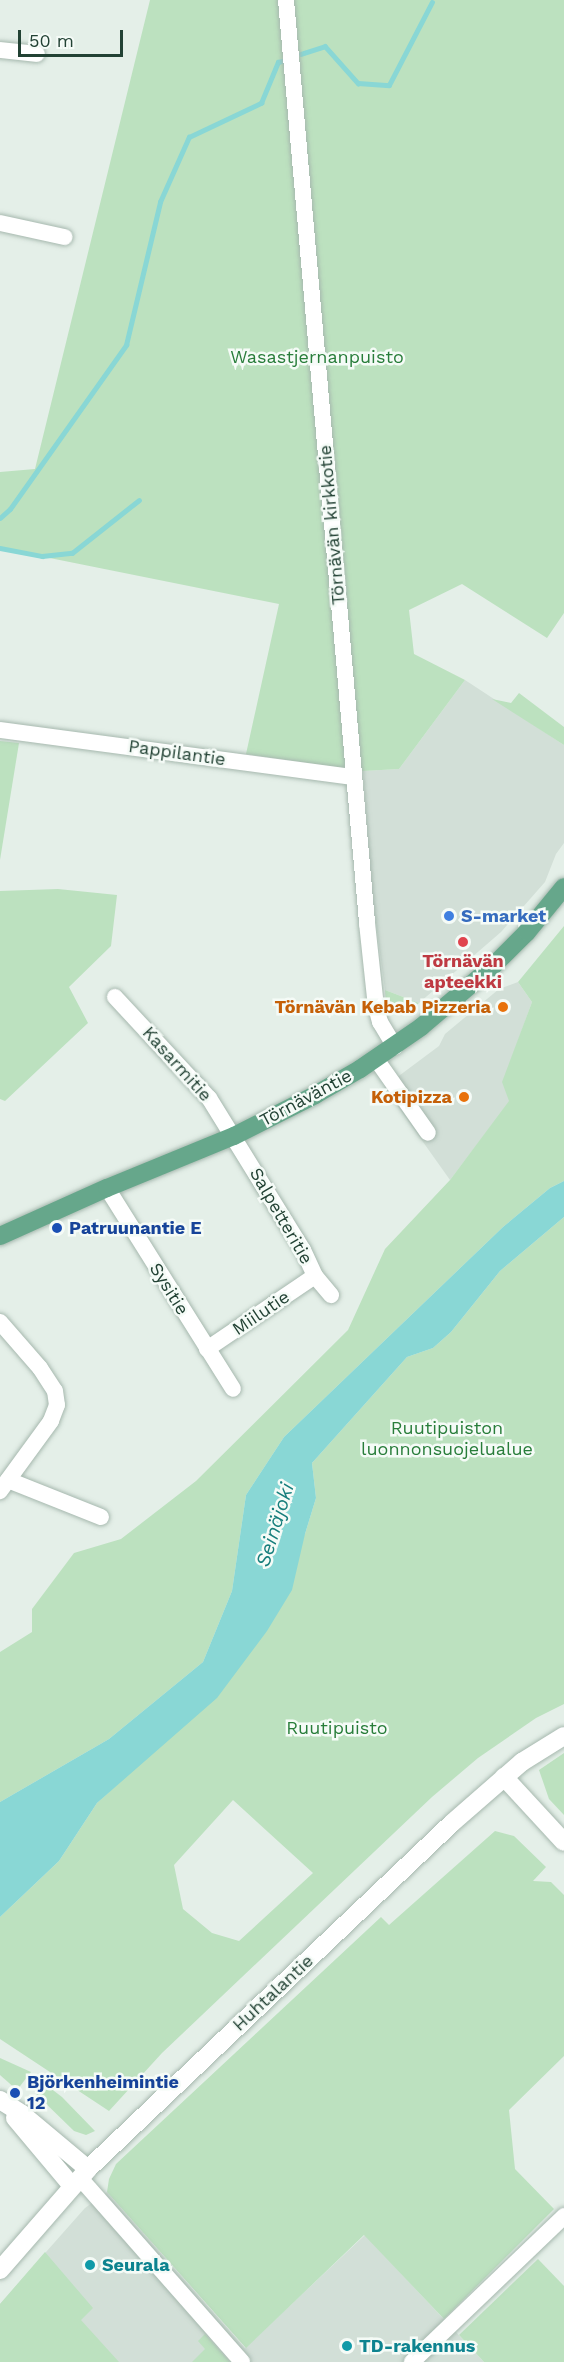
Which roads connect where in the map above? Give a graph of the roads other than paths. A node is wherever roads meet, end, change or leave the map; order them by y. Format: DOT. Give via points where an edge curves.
graph roads {
  1 [pos="286,0"];
  2 [pos="0,50"];
  3 [pos="37,54"];
  4 [pos="0,223"];
  5 [pos="64,237"];
  6 [pos="0,730"];
  7 [pos="353,777"];
  8 [pos="564,887"];
  9 [pos="115,997"];
  10 [pos="395,1047"];
  11 [pos="376,1059"];
  12 [pos="428,1133"];
  13 [pos="234,1136"];
  14 [pos="107,1188"];
  15 [pos="0,1236"];
  16 [pos="315,1276"];
  17 [pos="331,1295"];
  18 [pos="0,1322"];
  19 [pos="207,1349"];
  20 [pos="233,1389"];
  21 [pos="4,1485"];
  22 [pos="101,1516"];
  23 [pos="564,1736"];
  24 [pos="504,1777"];
  25 [pos="564,1842"];
  26 [pos="0,2101"];
  27 [pos="80,2178"];
  28 [pos="564,2216"];
  29 [pos="0,2270"];
  30 [pos="242,2362"];
  31 [pos="412,2362"];
  1 -- 7 [label="street, Törnävän kirkkotie"];
  2 -- 3 [label="street"];
  4 -- 5 [label="street"];
  6 -- 7 [label="street, Pappilantie"];
  7 -- 10 [label="street, Törnävän kirkkotie" via="376,1007"];
  8 -- 10 [label="main road, Törnäväntie" via="493,966"];
  9 -- 13 [label="street, Kasarmitie" via="209,1098"];
  10 -- 11 [label="main road, Törnäväntie"];
  11 -- 12 [label="street"];
  11 -- 13 [label="main road, Törnäväntie"];
  13 -- 14 [label="main road, Törnäväntie"];
  13 -- 16 [label="street, Salpetteritie"];
  14 -- 15 [label="main road, Törnäväntie"];
  14 -- 19 [label="street, Sysitie"];
  16 -- 17 [label="street, Salpetteritie"];
  16 -- 19 [label="street, Miilutie"];
  18 -- 21 [label="street" via="40,1368 55,1391 57,1405 51,1421"];
  19 -- 20 [label="street, Sysitie"];
  21 -- 22 [label="street"];
  23 -- 24 [label="main road, Huhtalantie"];
  24 -- 25 [label="main road"];
  24 -- 27 [label="main road, Huhtalantie"];
  26 -- 27 [label="main road"];
  27 -- 29 [label="main road, Huhtalantie"];
  27 -- 30 [label="street"];
  28 -- 31 [label="street"];
}
